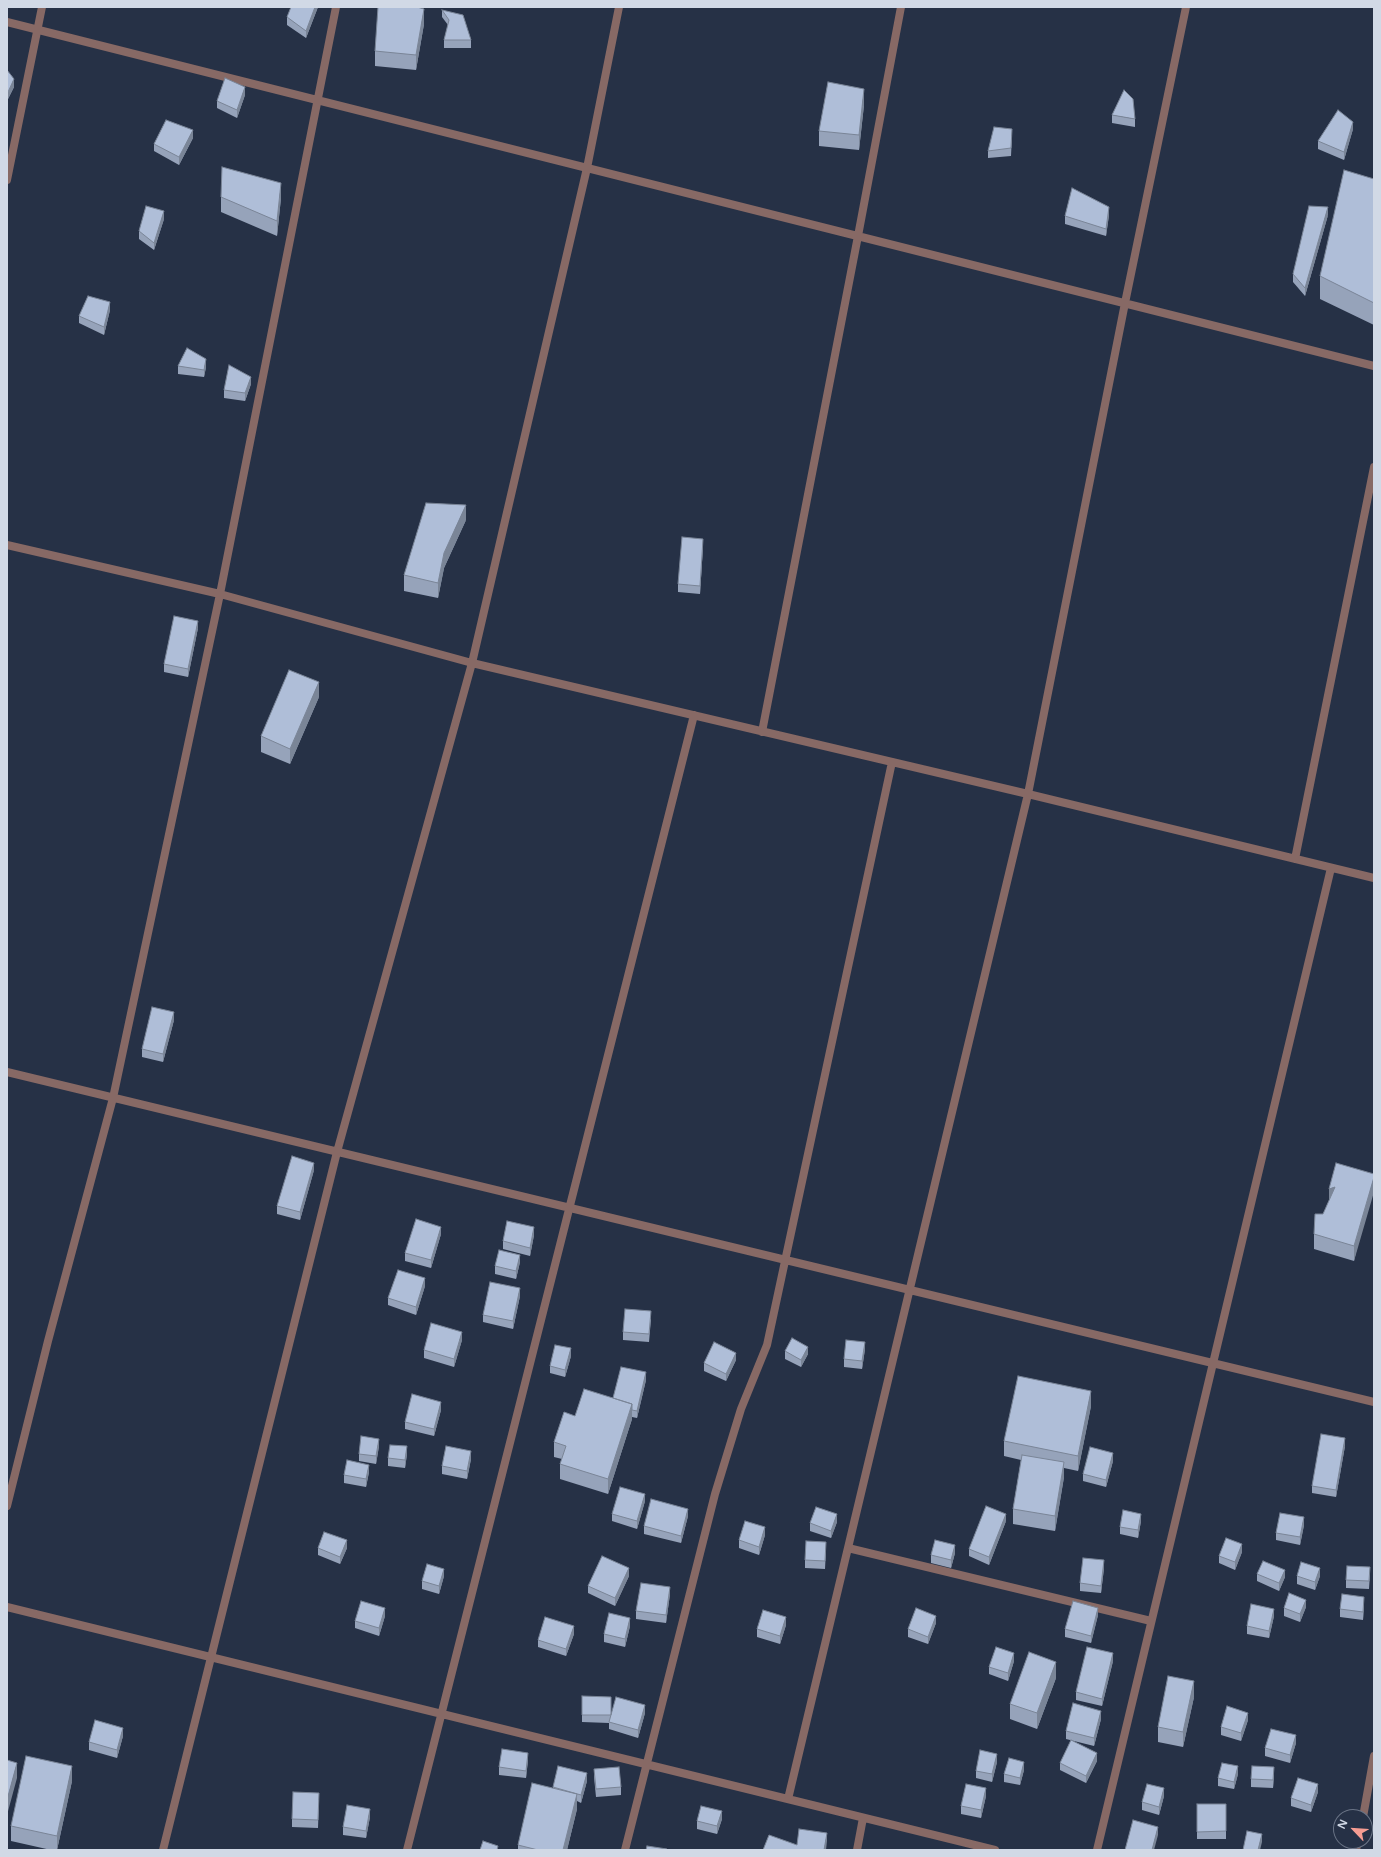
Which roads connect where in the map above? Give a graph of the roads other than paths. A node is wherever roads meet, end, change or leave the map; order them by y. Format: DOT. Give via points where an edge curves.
graph roads {
  1 [pos="42,7"];
  2 [pos="336,7"];
  3 [pos="619,7"];
  4 [pos="901,7"];
  5 [pos="1186,7"];
  6 [pos="7,22"];
  7 [pos="38,30"];
  8 [pos="317,100"];
  9 [pos="586,168"];
  10 [pos="7,180"];
  11 [pos="858,236"];
  12 [pos="1125,303"];
  13 [pos="1374,366"];
  14 [pos="1374,467"];
  15 [pos="7,545"];
  16 [pos="220,594"];
  17 [pos="472,663"];
  18 [pos="694,715"];
  19 [pos="762,732"];
  20 [pos="892,762"];
  21 [pos="1028,794"];
  22 [pos="1295,859"];
  23 [pos="1331,868"];
  24 [pos="1374,878"];
  25 [pos="7,1072"];
  26 [pos="113,1098"];
  27 [pos="337,1152"];
  28 [pos="568,1208"];
  29 [pos="785,1260"];
  30 [pos="909,1290"];
  31 [pos="1213,1363"];
  32 [pos="1374,1402"];
  33 [pos="7,1506"];
  34 [pos="848,1548"];
  35 [pos="7,1607"];
  36 [pos="1151,1621"];
  37 [pos="211,1657"];
  38 [pos="441,1714"];
  39 [pos="1374,1756"];
  40 [pos="647,1764"];
  41 [pos="788,1799"];
  42 [pos="1364,1809"];
  43 [pos="863,1818"];
  44 [pos="163,1850"];
  45 [pos="406,1850"];
  46 [pos="625,1850"];
  47 [pos="858,1850"];
  48 [pos="995,1850"];
  49 [pos="1097,1850"];
  1 -- 7 [label="street"];
  2 -- 8 [label="street"];
  3 -- 9 [label="street"];
  4 -- 11 [label="street"];
  5 -- 12 [label="street"];
  6 -- 7 [label="street"];
  7 -- 8 [label="street"];
  7 -- 10 [label="street"];
  8 -- 9 [label="street"];
  8 -- 16 [label="street"];
  9 -- 11 [label="street"];
  9 -- 17 [label="street"];
  11 -- 12 [label="street"];
  11 -- 19 [label="street"];
  12 -- 13 [label="street"];
  12 -- 21 [label="street"];
  14 -- 22 [label="street"];
  15 -- 16 [label="street"];
  16 -- 17 [label="street"];
  16 -- 26 [label="street"];
  17 -- 18 [label="street"];
  17 -- 27 [label="street"];
  18 -- 19 [label="street"];
  18 -- 28 [label="street"];
  19 -- 20 [label="street"];
  20 -- 21 [label="street"];
  20 -- 29 [label="street"];
  21 -- 22 [label="street"];
  21 -- 30 [label="street"];
  22 -- 23 [label="street"];
  23 -- 24 [label="street"];
  23 -- 31 [label="street"];
  25 -- 26 [label="street"];
  26 -- 27 [label="street"];
  26 -- 33 [label="street"];
  27 -- 28 [label="street"];
  27 -- 37 [label="street"];
  28 -- 29 [label="street"];
  28 -- 38 [label="street"];
  29 -- 30 [label="street"];
  29 -- 40 [label="street" via="767,1345 741,1409 715,1494"];
  30 -- 31 [label="street"];
  30 -- 34 [label="street"];
  31 -- 32 [label="street"];
  31 -- 36 [label="street"];
  34 -- 36 [label="street"];
  34 -- 41 [label="street"];
  35 -- 37 [label="street"];
  36 -- 49 [label="street"];
  37 -- 38 [label="street"];
  37 -- 44 [label="street"];
  38 -- 40 [label="street"];
  38 -- 45 [label="street"];
  39 -- 42 [label="street"];
  40 -- 41 [label="street"];
  40 -- 46 [label="street"];
  41 -- 43 [label="street"];
  43 -- 47 [label="street"];
  43 -- 48 [label="street"];
}
